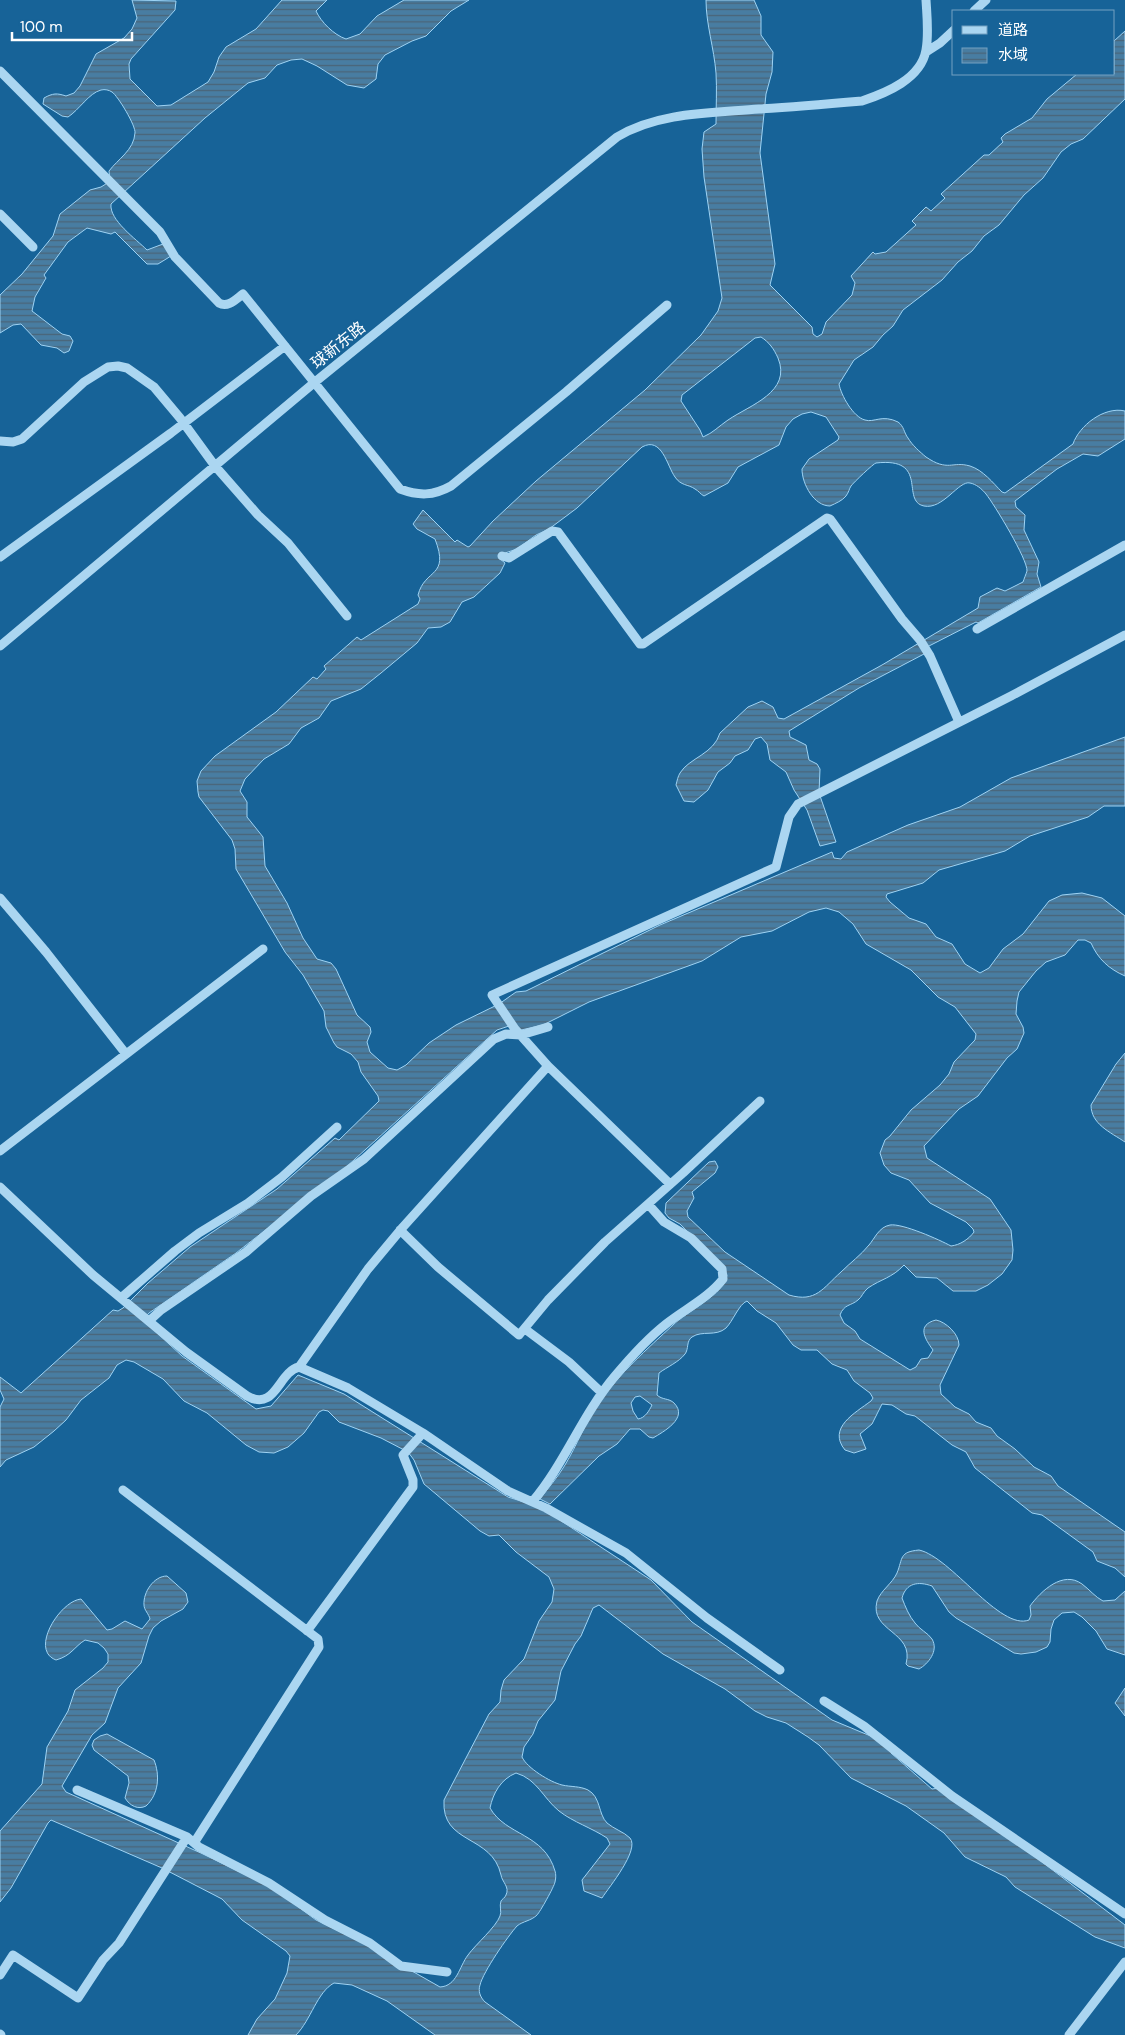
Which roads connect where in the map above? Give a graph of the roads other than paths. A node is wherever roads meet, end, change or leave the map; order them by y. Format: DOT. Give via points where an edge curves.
graph roads {
  1 [pos="926,0"];
  2 [pos="986,0"];
  3 [pos="975,10"];
  4 [pos="952,32"];
  5 [pos="926,52"];
  6 [pos="0,71"];
  7 [pos="0,214"];
  8 [pos="33,247"];
  9 [pos="667,305"];
  10 [pos="286,346"];
  11 [pos="315,382"];
  12 [pos="184,423"];
  13 [pos="0,441"];
  14 [pos="215,466"];
  15 [pos="1125,545"];
  16 [pos="502,556"];
  17 [pos="0,558"];
  18 [pos="348,616"];
  19 [pos="977,629"];
  20 [pos="1125,635"];
  21 [pos="0,646"];
  22 [pos="959,722"];
  23 [pos="0,898"];
  24 [pos="262,950"];
  25 [pos="548,1028"];
  26 [pos="518,1032"];
  27 [pos="126,1054"];
  28 [pos="548,1066"];
  29 [pos="760,1101"];
  30 [pos="337,1127"];
  31 [pos="0,1151"];
  32 [pos="670,1184"];
  33 [pos="0,1187"];
  34 [pos="648,1204"];
  35 [pos="400,1230"];
  36 [pos="122,1299"];
  37 [pos="147,1320"];
  38 [pos="525,1329"];
  39 [pos="299,1367"];
  40 [pos="602,1393"];
  41 [pos="422,1435"];
  42 [pos="123,1490"];
  43 [pos="533,1501"];
  44 [pos="308,1631"];
  45 [pos="780,1670"];
  46 [pos="824,1701"];
  47 [pos="77,1790"];
  48 [pos="188,1841"];
  49 [pos="1125,1914"];
  50 [pos="1125,1962"];
  51 [pos="447,1972"];
  52 [pos="0,1975"];
  53 [pos="1069,2035"];
  1 -- 5 [label="street"];
  2 -- 3 [label="street"];
  4 -- 5 [label="street"];
  5 -- 11 [label="street, 球新东路" via="918,68 896,87 862,101 718,113 653,121 631,129"];
  6 -- 10 [label="street" via="160,232 175,257 219,303 228,304 243,294"];
  7 -- 8 [label="street"];
  9 -- 11 [label="street" via="456,482 431,494 400,489"];
  10 -- 11 [label="street"];
  10 -- 12 [label="street"];
  11 -- 14 [label="street, 球新东路"];
  12 -- 13 [label="street" via="147,381 127,368 111,367 84,382 22,439"];
  12 -- 14 [label="street"];
  12 -- 17 [label="street"];
  14 -- 18 [label="street" via="258,515 288,543"];
  14 -- 21 [label="street, 球新东路"];
  15 -- 19 [label="street"];
  16 -- 22 [label="street" via="509,558 552,531 558,532 643,644 787,544 830,519 920,640"];
  20 -- 22 [label="street"];
  22 -- 26 [label="street" via="793,808 776,867 492,995"];
  23 -- 27 [label="street"];
  24 -- 27 [label="street"];
  25 -- 26 [label="street"];
  26 -- 28 [label="street"];
  26 -- 37 [label="street" via="494,1039 364,1159 311,1196 254,1246"];
  27 -- 31 [label="street"];
  28 -- 32 [label="street"];
  28 -- 35 [label="street"];
  29 -- 32 [label="street"];
  30 -- 36 [label="street" via="282,1177 174,1252"];
  32 -- 34 [label="street"];
  33 -- 36 [label="street" via="60,1246"];
  34 -- 38 [label="street" via="576,1270"];
  34 -- 40 [label="street" via="664,1222 691,1238 722,1269 724,1276 706,1296 656,1333"];
  35 -- 38 [label="street" via="438,1267 520,1335"];
  35 -- 39 [label="street" via="368,1269"];
  36 -- 37 [label="street"];
  37 -- 39 [label="street" via="253,1399 268,1398"];
  38 -- 40 [label="street" via="569,1362"];
  39 -- 41 [label="street" via="348,1388"];
  40 -- 43 [label="street" via="562,1461"];
  41 -- 43 [label="street" via="508,1491"];
  41 -- 44 [label="street" via="403,1455 413,1487"];
  42 -- 44 [label="street"];
  43 -- 45 [label="street" via="626,1553 707,1618"];
  44 -- 48 [label="street" via="318,1640 319,1647"];
  46 -- 49 [label="street" via="864,1726 952,1796"];
  47 -- 48 [label="street"];
  48 -- 51 [label="street" via="269,1883 325,1920 370,1943 401,1966"];
  48 -- 52 [label="street" via="78,1998 13,1955"];
  50 -- 53 [label="street"];
}
